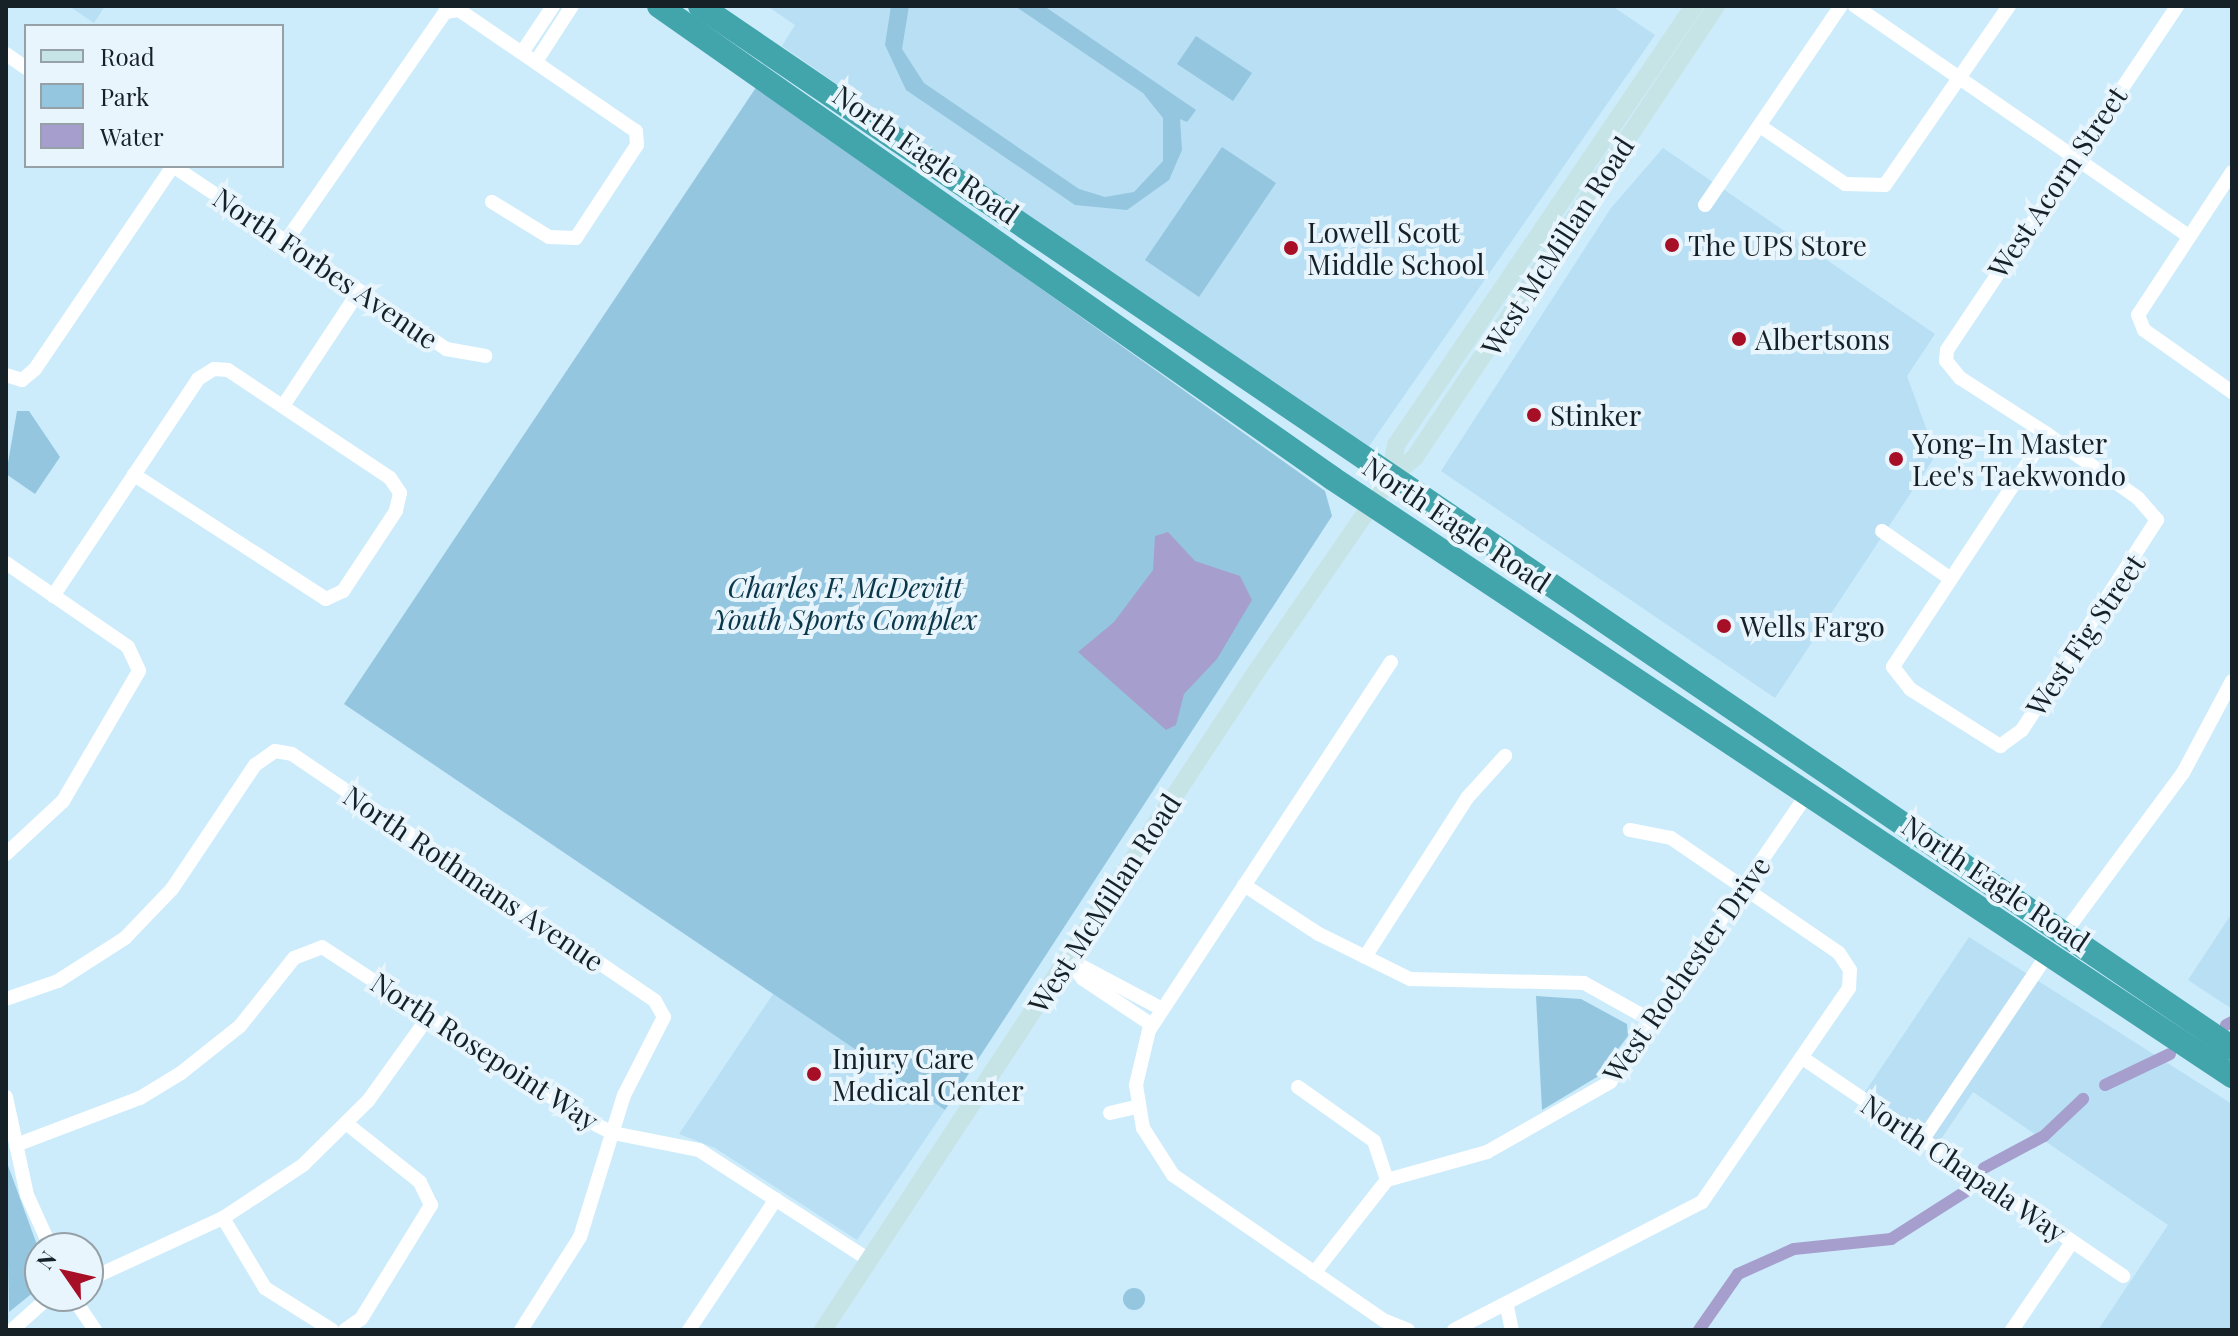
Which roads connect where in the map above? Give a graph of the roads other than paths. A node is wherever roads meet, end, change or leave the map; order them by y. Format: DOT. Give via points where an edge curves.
graph roads {
  1 [pos="553,6"];
  2 [pos="572,6"];
  3 [pos="659,6"];
  4 [pos="682,6"];
  5 [pos="700,6"];
  6 [pos="1694,6"];
  7 [pos="1706,6"];
  8 [pos="1716,6"];
  9 [pos="1841,6"];
  10 [pos="1855,6"];
  11 [pos="2009,6"];
  12 [pos="2177,6"];
  13 [pos="741,34"];
  14 [pos="523,51"];
  15 [pos="6,54"];
  16 [pos="537,60"];
  17 [pos="1658,60"];
  18 [pos="24,67"];
  19 [pos="1962,76"];
  20 [pos="1760,126"];
  21 [pos="2075,156"];
  22 [pos="172,168"];
  23 [pos="176,168"];
  24 [pos="2232,172"];
  25 [pos="492,202"];
  26 [pos="1705,205"];
  27 [pos="2189,236"];
  28 [pos="286,241"];
  29 [pos="359,291"];
  30 [pos="485,356"];
  31 [pos="6,375"];
  32 [pos="2232,392"];
  33 [pos="283,406"];
  34 [pos="2047,434"];
  35 [pos="134,475"];
  36 [pos="1389,479"];
  37 [pos="1372,504"];
  38 [pos="1882,531"];
  39 [pos="6,563"];
  40 [pos="1948,577"];
  41 [pos="53,596"];
  42 [pos="1391,662"];
  43 [pos="2232,681"];
  44 [pos="1505,756"];
  45 [pos="1808,793"];
  46 [pos="1630,830"];
  47 [pos="6,854"];
  48 [pos="1244,885"];
  49 [pos="1745,888"];
  50 [pos="2009,928"];
  51 [pos="2063,935"];
  52 [pos="2047,955"];
  53 [pos="1365,957"];
  54 [pos="1068,959"];
  55 [pos="2100,960"];
  56 [pos="6,999"];
  57 [pos="1162,1009"];
  58 [pos="429,1016"];
  59 [pos="1654,1022"];
  60 [pos="1152,1025"];
  61 [pos="2232,1048"];
  62 [pos="1804,1059"];
  63 [pos="2232,1076"];
  64 [pos="1298,1087"];
  65 [pos="6,1097"];
  66 [pos="1136,1107"];
  67 [pos="1110,1113"];
  68 [pos="347,1124"];
  69 [pos="613,1133"];
  70 [pos="1923,1139"];
  71 [pos="16,1145"];
  72 [pos="1387,1180"];
  73 [pos="776,1199"];
  74 [pos="223,1218"];
  75 [pos="44,1232"];
  76 [pos="2072,1242"];
  77 [pos="869,1260"];
  78 [pos="104,1273"];
  79 [pos="1314,1273"];
  80 [pos="2123,1276"];
  81 [pos="1507,1307"];
  82 [pos="32,1312"];
  83 [pos="83,1312"];
  84 [pos="1380,1325"];
  85 [pos="12,1330"];
  86 [pos="95,1330"];
  87 [pos="332,1330"];
  88 [pos="345,1330"];
  89 [pos="521,1330"];
  90 [pos="689,1330"];
  91 [pos="823,1330"];
  92 [pos="1408,1330"];
  93 [pos="1454,1330"];
  94 [pos="1512,1330"];
  95 [pos="2012,1330"];
  1 -- 14 [label="street"];
  2 -- 16 [label="street"];
  3 -- 37 [label="highway, North Eagle Road"];
  4 -- 13 [label="highway" via="724,34"];
  5 -- 13 [label="highway, North Eagle Road"];
  6 -- 17 [label="main road, West McMillan Road"];
  7 -- 17 [label="main road" via="1671,56"];
  8 -- 36 [label="main road, West McMillan Road" via="1415,457"];
  9 -- 20 [label="street"];
  10 -- 19 [label="street"];
  11 -- 19 [label="street"];
  12 -- 21 [label="street, West Acorn Street"];
  13 -- 36 [label="highway, North Eagle Road"];
  14 -- 16 [label="street"];
  14 -- 28 [label="street" via="459,10 433,21"];
  15 -- 18 [label="street"];
  16 -- 25 [label="street" via="636,131 637,145 576,238 549,237"];
  17 -- 36 [label="main road, West McMillan Road" via="1396,445"];
  19 -- 20 [label="street" via="1895,175 1872,190 1845,184"];
  19 -- 21 [label="street"];
  20 -- 26 [label="street"];
  21 -- 27 [label="street"];
  21 -- 34 [label="street, West Acorn Street" via="1955,332 1946,361"];
  22 -- 31 [label="street" via="22,380"];
  23 -- 28 [label="street, North Forbes Avenue"];
  24 -- 27 [label="street"];
  27 -- 32 [label="street" via="2143,303 2138,323"];
  28 -- 29 [label="street, North Forbes Avenue"];
  29 -- 30 [label="street, North Forbes Avenue" via="446,349"];
  29 -- 33 [label="street"];
  33 -- 35 [label="street" via="214,369"];
  33 -- 35 [label="street" via="390,478 400,493 380,536 343,591 326,599"];
  34 -- 40 [label="street"];
  34 -- 40 [label="street, West Fig Street" via="2157,520 2006,747 1910,689 1893,667"];
  35 -- 41 [label="street"];
  36 -- 37 [label="main road, West McMillan Road"];
  36 -- 51 [label="highway, North Eagle Road"];
  37 -- 45 [label="highway, North Eagle Road"];
  37 -- 54 [label="main road, West McMillan Road"];
  38 -- 40 [label="street"];
  39 -- 41 [label="street"];
  41 -- 47 [label="street" via="128,647 139,662 135,682 63,801"];
  42 -- 48 [label="street"];
  43 -- 51 [label="street" via="2183,773"];
  44 -- 53 [label="street" via="1467,798"];
  45 -- 49 [label="street, West Rochester Drive"];
  45 -- 50 [label="highway, North Eagle Road"];
  46 -- 49 [label="street" via="1671,838"];
  48 -- 53 [label="street"];
  48 -- 57 [label="street"];
  49 -- 59 [label="street, West Rochester Drive"];
  49 -- 62 [label="street" via="1839,953 1850,970 1844,1000"];
  50 -- 51 [label="highway"];
  50 -- 52 [label="highway, North Eagle Road"];
  51 -- 55 [label="highway, North Eagle Road"];
  52 -- 55 [label="highway"];
  52 -- 63 [label="highway, North Eagle Road"];
  52 -- 70 [label="street"];
  53 -- 59 [label="street" via="1439,985 1584,983"];
  54 -- 57 [label="street"];
  54 -- 60 [label="street" via="1083,979"];
  54 -- 77 [label="main road, West McMillan Road"];
  55 -- 61 [label="highway, North Eagle Road"];
  56 -- 69 [label="street, North Rothmans Avenue" via="58,981 125,938 172,889 255,765 275,751 292,754 655,1001 664,1017 627,1087"];
  57 -- 60 [label="street"];
  58 -- 68 [label="street"];
  58 -- 69 [label="street, North Rosepoint Way"];
  58 -- 71 [label="street, North Rosepoint Way" via="333,951 312,947 294,958 240,1026 181,1073 140,1098"];
  59 -- 72 [label="street, West Rochester Drive" via="1615,1076 1574,1108 1487,1152"];
  60 -- 66 [label="street" via="1140,1056"];
  62 -- 70 [label="street, North Chapala Way"];
  62 -- 81 [label="street" via="1702,1202"];
  64 -- 72 [label="street" via="1374,1141"];
  65 -- 71 [label="street"];
  66 -- 67 [label="street"];
  66 -- 79 [label="street" via="1173,1175"];
  68 -- 74 [label="street" via="280,1183"];
  68 -- 88 [label="street" via="429,1196 424,1223 361,1319"];
  69 -- 73 [label="street, North Rosepoint Way" via="691,1147"];
  69 -- 89 [label="street" via="580,1237"];
  70 -- 76 [label="street, North Chapala Way"];
  71 -- 75 [label="street" via="27,1195"];
  72 -- 79 [label="street"];
  73 -- 77 [label="street, North Rosepoint Way"];
  73 -- 90 [label="street"];
  74 -- 78 [label="street"];
  74 -- 87 [label="street" via="265,1288"];
  76 -- 80 [label="street, North Chapala Way"];
  76 -- 95 [label="street"];
  77 -- 91 [label="main road, West McMillan Road"];
  79 -- 84 [label="street"];
  81 -- 93 [label="street"];
  81 -- 94 [label="street"];
  82 -- 85 [label="street"];
  83 -- 86 [label="street"];
  84 -- 92 [label="street"];
}
